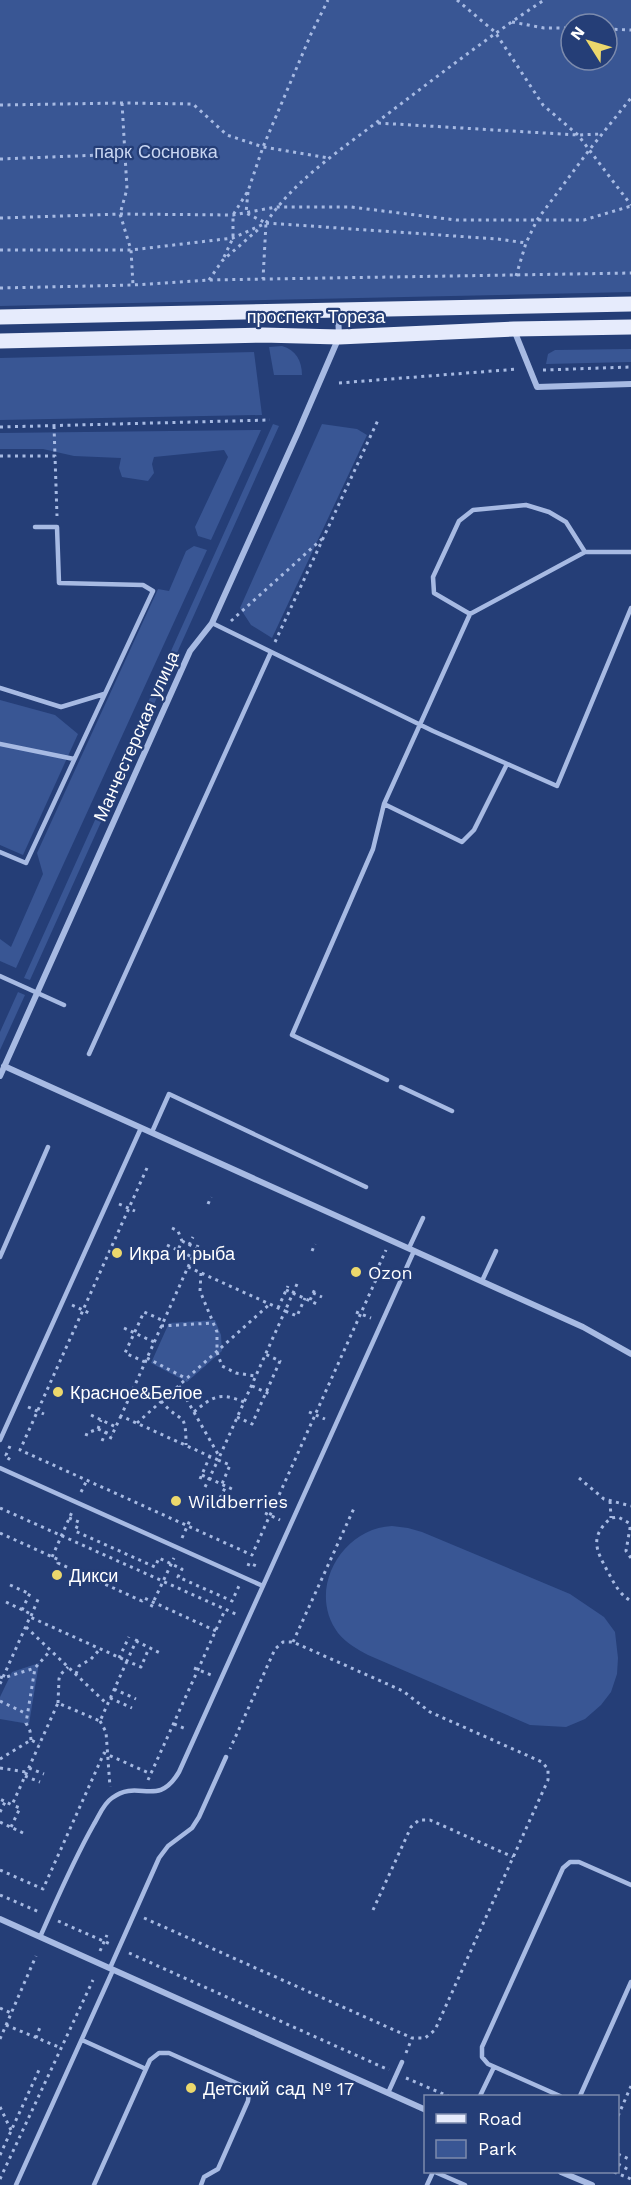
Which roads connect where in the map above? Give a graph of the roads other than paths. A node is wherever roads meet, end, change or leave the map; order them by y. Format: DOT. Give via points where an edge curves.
graph roads {
  1 [pos="631,304"];
  2 [pos="338,310"];
  3 [pos="0,318"];
  4 [pos="631,327"];
  5 [pos="514,329"];
  6 [pos="339,337"];
  7 [pos="0,341"];
  8 [pos="631,384"];
  9 [pos="35,527"];
  10 [pos="585,552"];
  11 [pos="631,552"];
  12 [pos="631,608"];
  13 [pos="470,614"];
  14 [pos="212,623"];
  15 [pos="271,652"];
  16 [pos="0,688"];
  17 [pos="104,694"];
  18 [pos="420,725"];
  19 [pos="0,744"];
  20 [pos="74,759"];
  21 [pos="507,764"];
  22 [pos="384,804"];
  23 [pos="0,852"];
  24 [pos="0,976"];
  25 [pos="38,994"];
  26 [pos="63,1005"];
  27 [pos="89,1054"];
  28 [pos="4,1066"];
  29 [pos="0,1076"];
  30 [pos="387,1080"];
  31 [pos="401,1087"];
  32 [pos="452,1111"];
  33 [pos="141,1128"];
  34 [pos="152,1132"];
  35 [pos="48,1147"];
  36 [pos="366,1186"];
  37 [pos="423,1218"];
  38 [pos="412,1250"];
  39 [pos="496,1251"];
  40 [pos="0,1257"];
  41 [pos="482,1281"];
  42 [pos="631,1354"];
  43 [pos="0,1440"];
  44 [pos="0,1468"];
  45 [pos="263,1586"];
  46 [pos="226,1757"];
  47 [pos="631,1885"];
  48 [pos="0,1919"];
  49 [pos="40,1937"];
  50 [pos="111,1969"];
  51 [pos="631,1982"];
  52 [pos="82,2040"];
  53 [pos="402,2062"];
  54 [pos="494,2067"];
  55 [pos="146,2069"];
  56 [pos="388,2093"];
  57 [pos="481,2095"];
  58 [pos="556,2095"];
  59 [pos="580,2095"];
  60 [pos="424,2109"];
  61 [pos="436,2173"];
  62 [pos="563,2173"];
  63 [pos="16,2185"];
  64 [pos="94,2185"];
  65 [pos="201,2185"];
  66 [pos="465,2185"];
  67 [pos="592,2185"];
  1 -- 2 [label="main road, проспект Тореза"];
  2 -- 3 [label="main road, проспект Тореза"];
  2 -- 6 [label="street, Манчестерская улица"];
  4 -- 5 [label="main road, проспект Тореза"];
  5 -- 6 [label="main road, проспект Тореза"];
  5 -- 8 [label="street" via="537,387"];
  6 -- 7 [label="main road, проспект Тореза"];
  6 -- 14 [label="street, Манчестерская улица"];
  9 -- 17 [label="lane" via="57,527 59,583 143,585 153,591"];
  10 -- 11 [label="lane"];
  10 -- 13 [label="lane"];
  10 -- 13 [label="lane" via="566,522 549,512 526,506 473,510 459,521 433,577 434,593"];
  12 -- 21 [label="lane" via="557,786"];
  13 -- 18 [label="lane"];
  14 -- 15 [label="lane"];
  14 -- 25 [label="street, Манчестерская улица" via="190,651"];
  15 -- 18 [label="lane"];
  15 -- 27 [label="lane"];
  16 -- 17 [label="lane" via="61,707"];
  17 -- 20 [label="lane"];
  18 -- 21 [label="lane"];
  18 -- 22 [label="lane"];
  19 -- 20 [label="lane"];
  20 -- 23 [label="lane" via="26,863"];
  21 -- 22 [label="lane" via="474,830 462,842"];
  22 -- 30 [label="lane" via="373,849 292,1035"];
  24 -- 25 [label="lane"];
  25 -- 26 [label="lane"];
  25 -- 28 [label="street, Манчестерская улица"];
  28 -- 29 [label="street, Манчестерская улица"];
  28 -- 33 [label="street"];
  31 -- 32 [label="lane"];
  33 -- 34 [label="street"];
  33 -- 43 [label="lane"];
  34 -- 36 [label="lane" via="169,1094"];
  34 -- 38 [label="street"];
  35 -- 40 [label="lane"];
  37 -- 38 [label="lane"];
  38 -- 41 [label="street"];
  38 -- 45 [label="lane"];
  39 -- 41 [label="lane"];
  41 -- 42 [label="street" via="583,1327"];
  44 -- 45 [label="lane"];
  45 -- 49 [label="lane" via="174,1782 154,1793 129,1790 106,1803 81,1846"];
  46 -- 50 [label="lane" via="192,1828 159,1858"];
  47 -- 54 [label="lane" via="579,1862 570,1862 563,1868 482,2048 482,2057"];
  48 -- 49 [label="street"];
  49 -- 50 [label="street"];
  50 -- 52 [label="lane"];
  50 -- 56 [label="street"];
  51 -- 59 [label="lane"];
  52 -- 55 [label="lane"];
  52 -- 63 [label="lane"];
  53 -- 56 [label="lane"];
  54 -- 57 [label="lane"];
  54 -- 58 [label="lane"];
  55 -- 64 [label="lane"];
  55 -- 65 [label="lane" via="150,2060 169,2053 243,2086 249,2093 218,2169 204,2177"];
  56 -- 60 [label="street"];
  61 -- 66 [label="lane"];
  62 -- 67 [label="street"];
}
